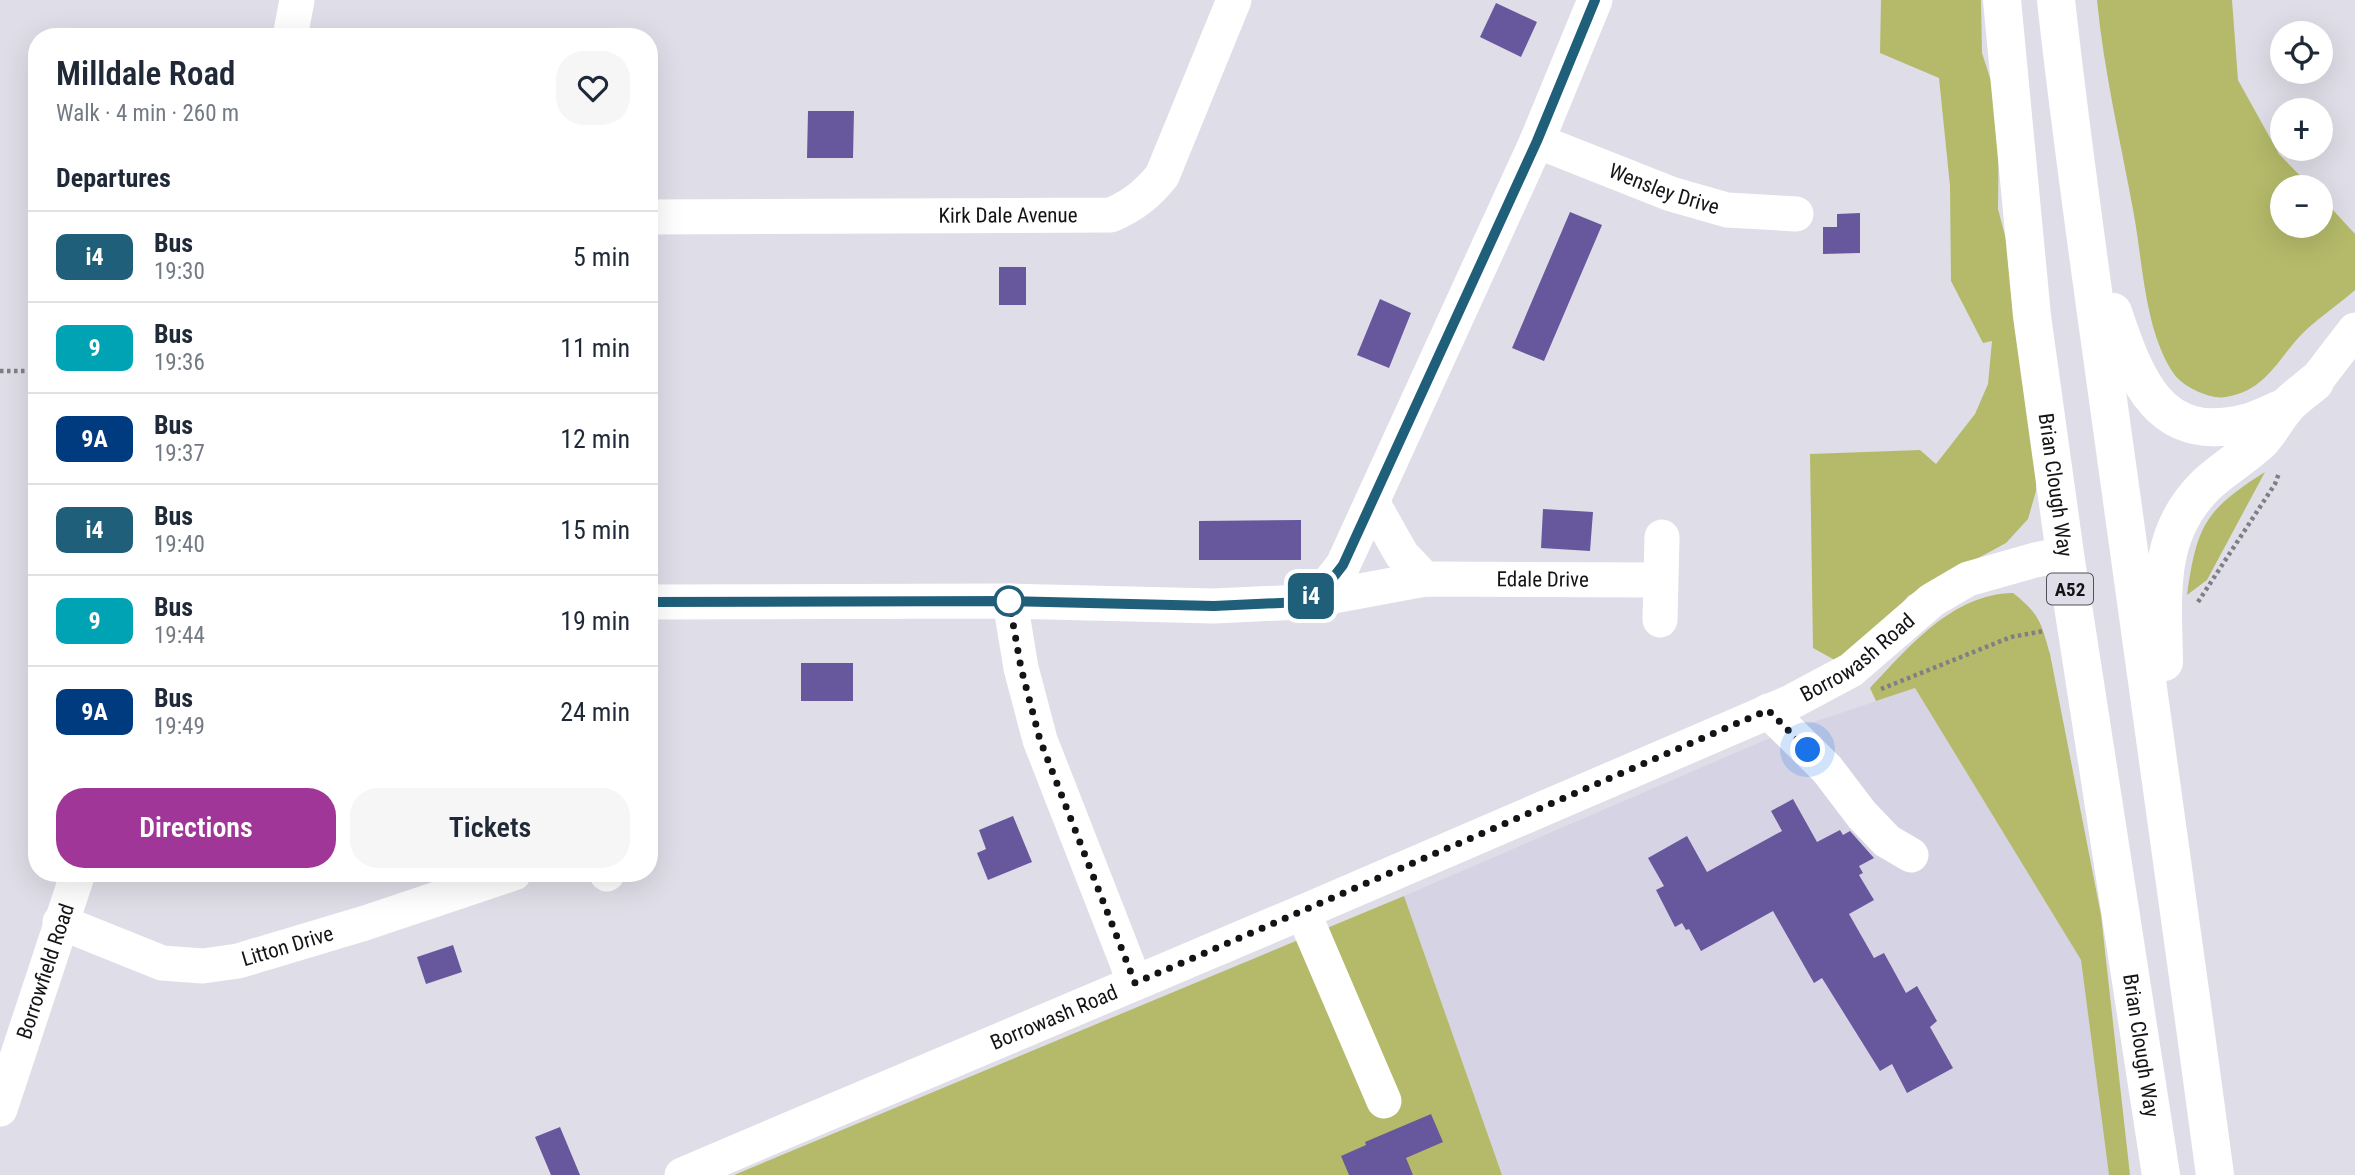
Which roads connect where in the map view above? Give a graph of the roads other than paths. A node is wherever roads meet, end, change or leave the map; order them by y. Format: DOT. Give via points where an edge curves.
graph roads {
  1 [pos="297,0"];
  2 [pos="1234,0"];
  3 [pos="1595,0"];
  4 [pos="2003,0"];
  5 [pos="2056,0"];
  6 [pos="292,28"];
  7 [pos="1537,141"];
  8 [pos="1796,214"];
  9 [pos="658,217"];
  10 [pos="2082,221"];
  11 [pos="2355,330"];
  12 [pos="2315,382"];
  13 [pos="2286,407"];
  14 [pos="1372,502"];
  15 [pos="1661,537"];
  16 [pos="2064,554"];
  17 [pos="1425,579"];
  18 [pos="1660,580"];
  19 [pos="1010,601"];
  20 [pos="658,602"];
  21 [pos="1301,602"];
  22 [pos="1660,621"];
  23 [pos="1768,710"];
  24 [pos="1911,855"];
  25 [pos="75,882"];
  26 [pos="487,882"];
  27 [pos="1303,912"];
  28 [pos="60,922"];
  29 [pos="2182,926"];
  30 [pos="1135,983"];
  31 [pos="1384,1101"];
  32 [pos="0,1109"];
  33 [pos="682,1175"];
  34 [pos="2161,1175"];
  35 [pos="2215,1175"];
  1 -- 6 [label="street"];
  2 -- 9 [label="street, Kirk Dale Avenue" via="1162,176 1132,206 1111,215"];
  3 -- 7 [label="street"];
  4 -- 16 [label="highway, Brian Clough Way / A52" via="2032,316"];
  5 -- 10 [label="highway"];
  7 -- 8 [label="street, Wensley Drive" via="1727,211"];
  7 -- 14 [label="street"];
  10 -- 13 [label="highway" via="2127,356 2146,392 2162,409 2188,425 2213,427 2246,423"];
  10 -- 29 [label="highway"];
  11 -- 12 [label="street"];
  12 -- 13 [label="highway"];
  13 -- 29 [label="highway" via="2260,441 2191,502 2179,520 2167,556 2164,676"];
  14 -- 17 [label="street" via="1402,555"];
  14 -- 21 [label="street" via="1343,565 1329,583"];
  15 -- 18 [label="street"];
  16 -- 23 [label="street, Borrowash Road" via="1968,579 1932,600 1851,670"];
  16 -- 34 [label="highway, Brian Clough Way / A52"];
  17 -- 18 [label="street, Edale Drive"];
  17 -- 21 [label="street, Edale Drive"];
  18 -- 22 [label="street"];
  19 -- 20 [label="street, Edale Drive"];
  19 -- 21 [label="street, Edale Drive" via="1214,606"];
  19 -- 30 [label="street" via="1040,740"];
  23 -- 24 [label="street" via="1827,769 1887,841"];
  23 -- 27 [label="street, Borrowash Road"];
  25 -- 28 [label="street, Borrowfield Road"];
  26 -- 28 [label="street, Litton Drive" via="216,965 162,962"];
  27 -- 30 [label="street, Borrowash Road"];
  27 -- 31 [label="street"];
  28 -- 32 [label="street, Borrowfield Road"];
  29 -- 35 [label="highway"];
  30 -- 33 [label="street, Borrowash Road"];
}
